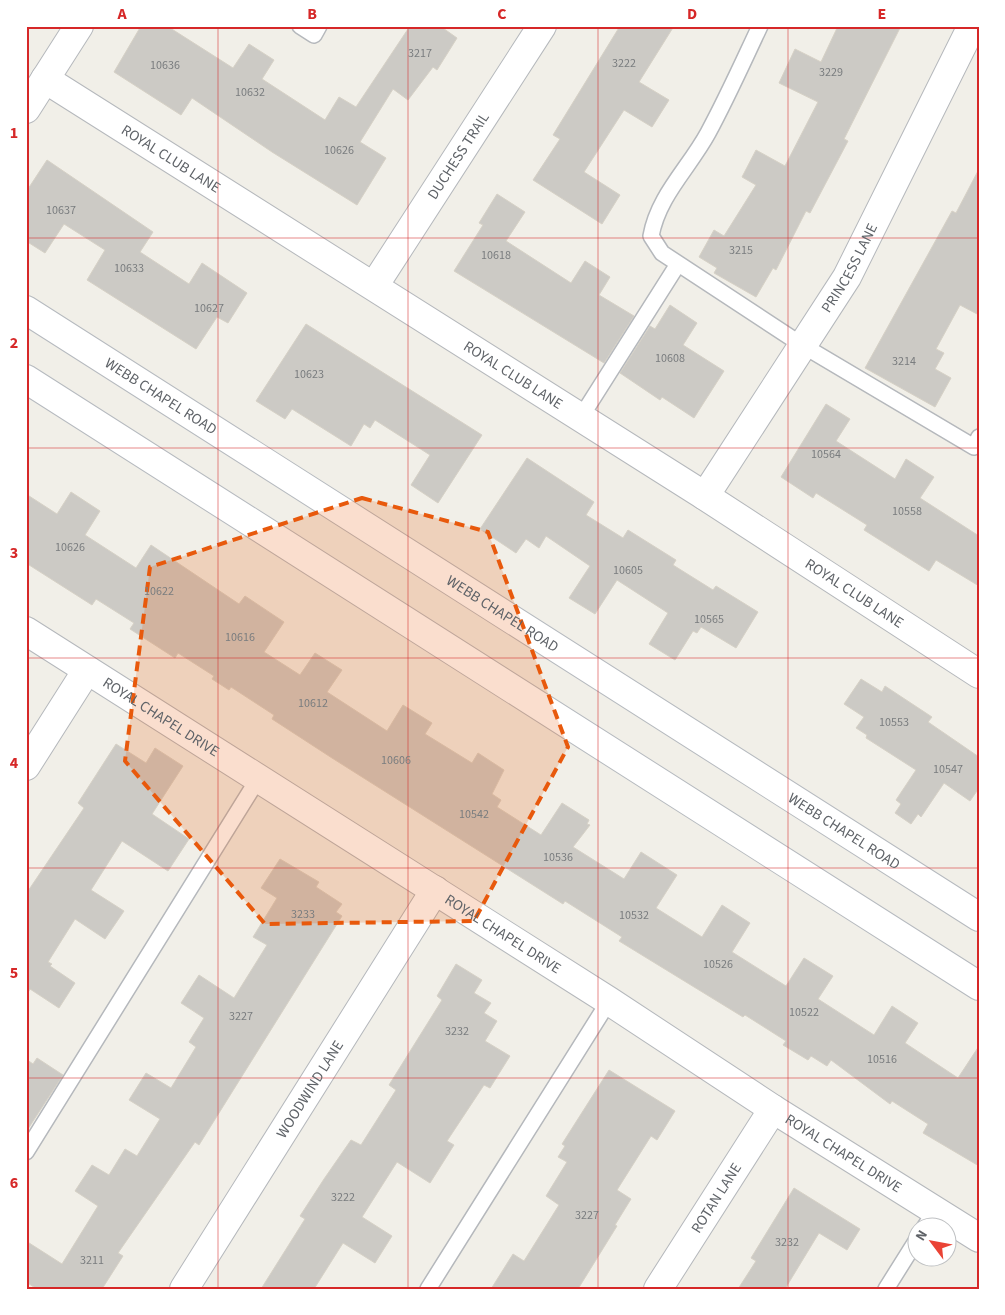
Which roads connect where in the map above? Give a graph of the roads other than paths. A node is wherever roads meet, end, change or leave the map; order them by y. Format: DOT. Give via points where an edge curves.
graph roads {
  1 [pos="79,26"];
  2 [pos="300,26"];
  3 [pos="320,26"];
  4 [pos="542,26"];
  5 [pos="760,26"];
  6 [pos="972,26"];
  7 [pos="45,79"];
  8 [pos="26,109"];
  9 [pos="678,264"];
  10 [pos="374,286"];
  11 [pos="26,310"];
  12 [pos="802,346"];
  13 [pos="26,379"];
  14 [pos="581,417"];
  15 [pos="979,437"];
  16 [pos="705,496"];
  17 [pos="26,631"];
  18 [pos="87,670"];
  19 [pos="979,674"];
  20 [pos="26,766"];
  21 [pos="258,779"];
  22 [pos="435,890"];
  23 [pos="979,917"];
  24 [pos="979,986"];
  25 [pos="609,1001"];
  26 [pos="773,1109"];
  27 [pos="26,1152"];
  28 [pos="929,1218"];
  29 [pos="958,1230"];
  30 [pos="979,1238"];
  31 [pos="908,1254"];
  32 [pos="184,1289"];
  33 [pos="428,1289"];
  34 [pos="658,1289"];
  35 [pos="886,1289"];
  1 -- 7 [label="street"];
  2 -- 3 [label="lane" via="314,35"];
  4 -- 10 [label="street, DUCHESS TRAIL"];
  5 -- 9 [label="lane" via="707,134 654,218 651,236 662,253"];
  6 -- 12 [label="street, PRINCESS LANE" via="846,277"];
  7 -- 8 [label="street"];
  7 -- 10 [label="street, ROYAL CLUB LANE"];
  9 -- 12 [label="lane"];
  9 -- 14 [label="lane"];
  10 -- 14 [label="street, ROYAL CLUB LANE"];
  11 -- 23 [label="street, WEBB CHAPEL ROAD"];
  12 -- 15 [label="lane" via="974,447"];
  12 -- 16 [label="street, PRINCESS LANE"];
  13 -- 24 [label="street"];
  14 -- 16 [label="street, ROYAL CLUB LANE"];
  16 -- 19 [label="street, ROYAL CLUB LANE"];
  17 -- 18 [label="street, ROYAL CHAPEL DRIVE"];
  18 -- 20 [label="street"];
  18 -- 21 [label="street, ROYAL CHAPEL DRIVE"];
  21 -- 22 [label="street, ROYAL CHAPEL DRIVE"];
  21 -- 27 [label="lane"];
  22 -- 25 [label="street, ROYAL CHAPEL DRIVE"];
  22 -- 32 [label="street, WOODWIND LANE"];
  25 -- 26 [label="street, ROYAL CHAPEL DRIVE"];
  25 -- 33 [label="lane"];
  26 -- 28 [label="street, ROYAL CHAPEL DRIVE"];
  26 -- 34 [label="street, ROTAN LANE"];
  29 -- 30 [label="street, ROYAL CHAPEL DRIVE"];
  31 -- 35 [label="lane"];
}
